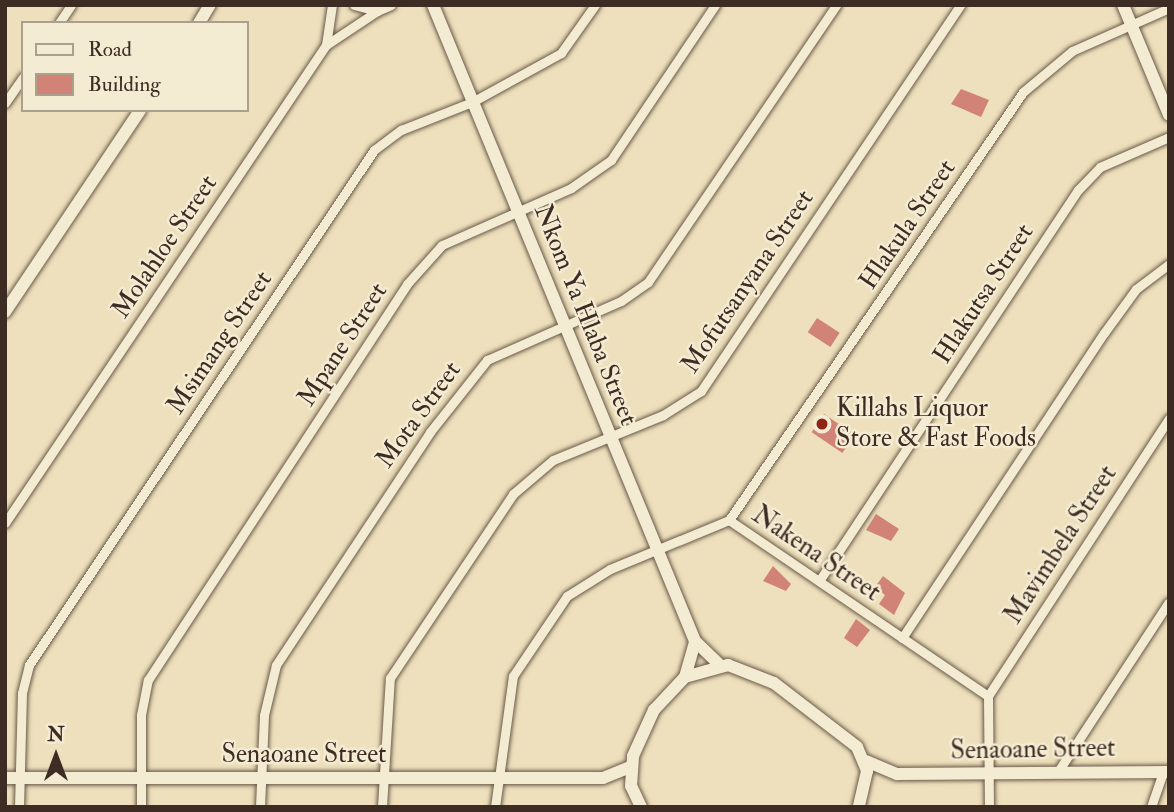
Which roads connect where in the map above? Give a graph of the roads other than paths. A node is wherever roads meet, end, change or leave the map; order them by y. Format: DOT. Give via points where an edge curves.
graph roads {
  1 [pos="71,5"];
  2 [pos="210,5"];
  3 [pos="332,5"];
  4 [pos="354,5"];
  5 [pos="391,5"];
  6 [pos="433,5"];
  7 [pos="595,5"];
  8 [pos="715,5"];
  9 [pos="836,5"];
  10 [pos="960,5"];
  11 [pos="1123,5"];
  12 [pos="1169,8"];
  13 [pos="377,11"];
  14 [pos="60,21"];
  15 [pos="200,21"];
  16 [pos="1131,25"];
  17 [pos="326,45"];
  18 [pos="21,80"];
  19 [pos="472,102"];
  20 [pos="5,103"];
  21 [pos="139,112"];
  22 [pos="1169,116"];
  23 [pos="1169,137"];
  24 [pos="517,211"];
  25 [pos="1169,264"];
  26 [pos="5,312"];
  27 [pos="564,324"];
  28 [pos="1169,418"];
  29 [pos="611,438"];
  30 [pos="729,520"];
  31 [pos="5,523"];
  32 [pos="657,548"];
  33 [pos="819,581"];
  34 [pos="1169,603"];
  35 [pos="902,638"];
  36 [pos="695,641"];
  37 [pos="721,666"];
  38 [pos="685,677"];
  39 [pos="988,696"];
  40 [pos="866,761"];
  41 [pos="632,766"];
  42 [pos="1166,772"];
  43 [pos="990,773"];
  44 [pos="1057,773"];
  45 [pos="897,774"];
  46 [pos="5,778"];
  47 [pos="19,778"];
  48 [pos="141,778"];
  49 [pos="260,778"];
  50 [pos="382,778"];
  51 [pos="496,778"];
  52 [pos="603,778"];
  53 [pos="867,787"];
  54 [pos="633,792"];
  55 [pos="19,807"];
  56 [pos="141,807"];
  57 [pos="260,807"];
  58 [pos="382,807"];
  59 [pos="495,807"];
  60 [pos="641,807"];
  61 [pos="859,807"];
  62 [pos="989,807"];
  63 [pos="1152,807"];
  1 -- 14 [label="street"];
  2 -- 15 [label="street"];
  3 -- 17 [label="street"];
  4 -- 13 [label="street"];
  5 -- 13 [label="street, Molahloe Street"];
  6 -- 19 [label="street, Nkom Ya Hlaba Street"];
  7 -- 19 [label="street, Msimang Street" via="561,53"];
  8 -- 24 [label="street, Mpane Street" via="611,160 571,188"];
  9 -- 27 [label="street, Mota Street" via="670,256 621,301"];
  10 -- 29 [label="street, Mofutsanyana Street" via="701,391"];
  11 -- 16 [label="street"];
  12 -- 16 [label="street, Hlakula Street"];
  13 -- 17 [label="street, Molahloe Street"];
  16 -- 22 [label="street"];
  16 -- 30 [label="street, Hlakula Street" via="1072,51 1023,92"];
  17 -- 31 [label="street, Molahloe Street"];
  18 -- 20 [label="street"];
  19 -- 24 [label="street, Nkom Ya Hlaba Street"];
  19 -- 47 [label="street, Msimang Street" via="401,130 374,150 29,665 22,693"];
  21 -- 26 [label="street"];
  23 -- 33 [label="street, Hlakutsa Street" via="1100,167 1077,190"];
  24 -- 27 [label="street, Nkom Ya Hlaba Street"];
  24 -- 48 [label="street, Mpane Street" via="442,245 407,284 148,680"];
  25 -- 35 [label="street" via="1136,289 1104,333"];
  27 -- 29 [label="street, Nkom Ya Hlaba Street"];
  27 -- 49 [label="street, Mota Street" via="506,349 472,375 317,597 269,687"];
  28 -- 39 [label="street, Mavimbela Street"];
  29 -- 32 [label="street, Nkom Ya Hlaba Street"];
  29 -- 50 [label="street, Mofutsanyana Street" via="530,473 418,631 385,695"];
  30 -- 32 [label="street, Nakena Street"];
  30 -- 33 [label="street, Nakena Street"];
  32 -- 36 [label="street, Nkom Ya Hlaba Street"];
  32 -- 51 [label="street, Nakena Street" via="567,596 519,662 507,694"];
  33 -- 35 [label="street, Nakena Street"];
  34 -- 44 [label="street"];
  35 -- 39 [label="street, Nakena Street"];
  36 -- 37 [label="street, Nkom Ya Hlaba Street"];
  36 -- 38 [label="street"];
  37 -- 38 [label="street"];
  37 -- 40 [label="street" via="742,666 774,683 843,733"];
  38 -- 41 [label="street" via="654,710"];
  39 -- 43 [label="street"];
  40 -- 45 [label="street, Senaoane Street"];
  40 -- 53 [label="street"];
  41 -- 52 [label="street, Senaoane Street"];
  41 -- 54 [label="street"];
  42 -- 44 [label="street, Senaoane Street"];
  42 -- 63 [label="street"];
  43 -- 44 [label="street, Senaoane Street"];
  43 -- 45 [label="street, Senaoane Street"];
  43 -- 62 [label="street"];
  45 -- 53 [label="street, Senaoane Street"];
  46 -- 47 [label="street, Senaoane Street"];
  47 -- 48 [label="street, Senaoane Street"];
  47 -- 55 [label="street, Msimang Street"];
  48 -- 49 [label="street, Senaoane Street"];
  48 -- 56 [label="street, Mpane Street"];
  49 -- 50 [label="street, Senaoane Street"];
  49 -- 57 [label="street, Mota Street"];
  50 -- 51 [label="street, Senaoane Street"];
  50 -- 58 [label="street, Mofutsanyana Street"];
  51 -- 52 [label="street, Senaoane Street"];
  51 -- 59 [label="street, Nakena Street"];
  52 -- 54 [label="street, Senaoane Street"];
  53 -- 61 [label="street"];
  54 -- 60 [label="street"];
}
